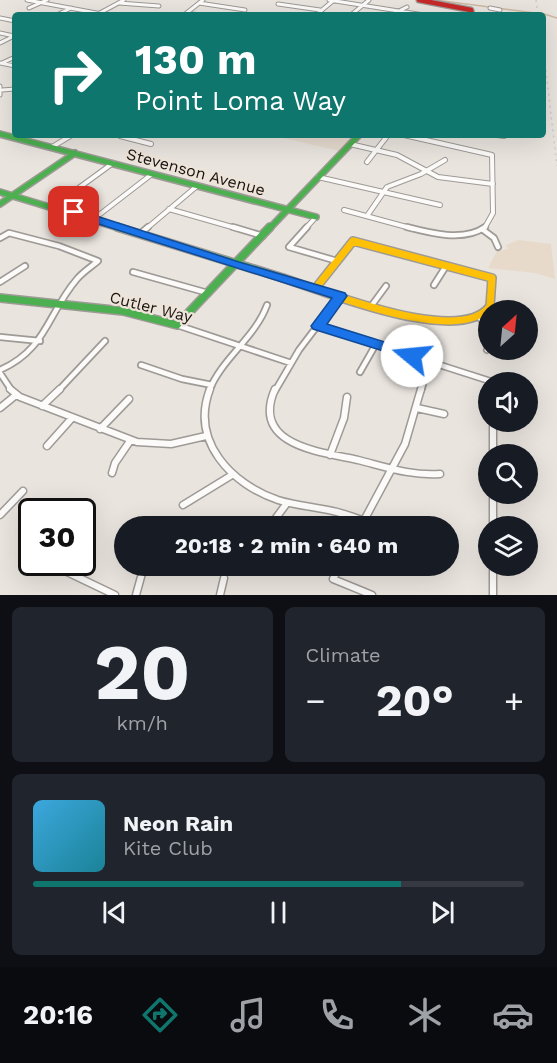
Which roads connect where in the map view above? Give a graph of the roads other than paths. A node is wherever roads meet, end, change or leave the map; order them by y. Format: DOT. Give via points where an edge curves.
graph roads {
  1 [pos="27,0"];
  2 [pos="47,0"];
  3 [pos="124,0"];
  4 [pos="203,0"];
  5 [pos="332,0"];
  6 [pos="369,0"];
  7 [pos="419,0"];
  8 [pos="41,3"];
  9 [pos="119,3"];
  10 [pos="199,3"];
  11 [pos="278,4"];
  12 [pos="363,5"];
  13 [pos="159,6"];
  14 [pos="407,7"];
  15 [pos="29,8"];
  16 [pos="70,8"];
  17 [pos="490,8"];
  18 [pos="245,10"];
  19 [pos="320,10"];
  20 [pos="399,11"];
  21 [pos="63,12"];
  22 [pos="89,12"];
  23 [pos="102,12"];
  24 [pos="188,12"];
  25 [pos="355,12"];
  26 [pos="405,12"];
  27 [pos="468,12"];
  28 [pos="496,12"];
  29 [pos="1,88"];
  30 [pos="0,95"];
  31 [pos="16,138"];
  32 [pos="67,138"];
  33 [pos="128,138"];
  34 [pos="356,138"];
  35 [pos="385,138"];
  36 [pos="418,138"];
  37 [pos="151,144"];
  38 [pos="350,144"];
  39 [pos="52,147"];
  40 [pos="375,150"];
  41 [pos="75,153"];
  42 [pos="445,160"];
  43 [pos="367,162"];
  44 [pos="113,164"];
  45 [pos="425,172"];
  46 [pos="152,174"];
  47 [pos="318,177"];
  48 [pos="493,184"];
  49 [pos="197,186"];
  50 [pos="0,192"];
  51 [pos="381,193"];
  52 [pos="12,195"];
  53 [pos="0,204"];
  54 [pos="440,205"];
  55 [pos="54,206"];
  56 [pos="169,209"];
  57 [pos="288,210"];
  58 [pos="344,210"];
  59 [pos="367,216"];
  60 [pos="316,217"];
  61 [pos="95,218"];
  62 [pos="482,230"];
  63 [pos="141,233"];
  64 [pos="263,236"];
  65 [pos="0,238"];
  66 [pos="498,248"];
  67 [pos="337,261"];
  68 [pos="235,265"];
  69 [pos="25,266"];
  70 [pos="446,266"];
  71 [pos="133,272"];
  72 [pos="0,282"];
  73 [pos="434,285"];
  74 [pos="386,286"];
  75 [pos="315,289"];
  76 [pos="207,293"];
  77 [pos="340,296"];
  78 [pos="0,298"];
  79 [pos="492,300"];
  80 [pos="62,304"];
  81 [pos="267,305"];
  82 [pos="372,305"];
  83 [pos="478,316"];
  84 [pos="177,325"];
  85 [pos="318,326"];
  86 [pos="0,337"];
  87 [pos="40,341"];
  88 [pos="105,341"];
  89 [pos="376,344"];
  90 [pos="237,346"];
  91 [pos="430,361"];
  92 [pos="291,363"];
  93 [pos="141,365"];
  94 [pos="0,371"];
  95 [pos="360,372"];
  96 [pos="478,377"];
  97 [pos="212,385"];
  98 [pos="16,395"];
  99 [pos="347,396"];
  100 [pos="129,399"];
  101 [pos="42,406"];
  102 [pos="0,408"];
  103 [pos="417,408"];
  104 [pos="444,414"];
  105 [pos="72,418"];
  106 [pos="100,429"];
  107 [pos="206,436"];
  108 [pos="130,441"];
  109 [pos="47,446"];
  110 [pos="330,455"];
  111 [pos="392,470"];
  112 [pos="112,473"];
  113 [pos="440,474"];
  114 [pos="232,475"];
  115 [pos="23,491"];
  116 [pos="287,503"];
  117 [pos="183,505"];
  118 [pos="0,515"];
  119 [pos="277,516"];
  120 [pos="346,516"];
  121 [pos="367,516"];
  122 [pos="75,576"];
  123 [pos="141,576"];
  124 [pos="335,576"];
  125 [pos="493,576"];
  126 [pos="224,578"];
  127 [pos="115,595"];
  128 [pos="135,595"];
  129 [pos="220,595"];
  130 [pos="372,595"];
  131 [pos="493,595"];
  1 -- 8 [label="street"];
  2 -- 8 [label="street"];
  3 -- 9 [label="street"];
  4 -- 10 [label="street"];
  5 -- 12 [label="street"];
  5 -- 19 [label="street"];
  6 -- 12 [label="street"];
  7 -- 27 [label="street"];
  8 -- 15 [label="street"];
  8 -- 16 [label="street"];
  9 -- 13 [label="street"];
  9 -- 23 [label="street"];
  10 -- 18 [label="street"];
  10 -- 24 [label="street"];
  11 -- 19 [label="street"];
  12 -- 20 [label="street"];
  12 -- 25 [label="street"];
  14 -- 20 [label="street"];
  16 -- 21 [label="street"];
  16 -- 22 [label="street"];
  17 -- 28 [label="street"];
  20 -- 26 [label="street"];
  29 -- 30 [label="street"];
  31 -- 39 [label="street, Stevenson Avenue"];
  32 -- 39 [label="street"];
  33 -- 37 [label="street"];
  34 -- 38 [label="street"];
  35 -- 40 [label="street"];
  36 -- 48 [label="street" via="492,154"];
  38 -- 40 [label="street"];
  38 -- 47 [label="street"];
  39 -- 41 [label="street, Stevenson Avenue"];
  40 -- 43 [label="street"];
  40 -- 45 [label="street" via="401,157"];
  41 -- 44 [label="street, Stevenson Avenue"];
  41 -- 52 [label="street"];
  42 -- 45 [label="street"];
  44 -- 46 [label="street, Stevenson Avenue"];
  44 -- 55 [label="street"];
  45 -- 48 [label="street"];
  45 -- 51 [label="street" via="390,185"];
  46 -- 49 [label="street, Stevenson Avenue"];
  46 -- 61 [label="street"];
  47 -- 51 [label="street"];
  47 -- 57 [label="street"];
  48 -- 62 [label="street" via="492,218"];
  49 -- 56 [label="street"];
  49 -- 57 [label="street, Stevenson Avenue"];
  50 -- 52 [label="street"];
  51 -- 54 [label="street"];
  51 -- 59 [label="street"];
  52 -- 53 [label="street"];
  52 -- 55 [label="street"];
  55 -- 61 [label="street"];
  56 -- 63 [label="street"];
  56 -- 64 [label="street"];
  57 -- 60 [label="street, Stevenson Avenue"];
  57 -- 64 [label="street"];
  58 -- 59 [label="street"];
  59 -- 62 [label="street" via="443,235"];
  60 -- 67 [label="street" via="289,247"];
  61 -- 63 [label="street"];
  62 -- 66 [label="street" via="494,238"];
  63 -- 68 [label="street"];
  64 -- 68 [label="street"];
  65 -- 80 [label="street" via="9,233 98,261 78,278"];
  67 -- 70 [label="street" via="353,241"];
  67 -- 75 [label="street"];
  68 -- 75 [label="street"];
  68 -- 76 [label="street"];
  69 -- 72 [label="street"];
  70 -- 73 [label="street"];
  70 -- 79 [label="street" via="492,278"];
  71 -- 76 [label="street"];
  74 -- 82 [label="street"];
  75 -- 77 [label="street"];
  76 -- 84 [label="street"];
  77 -- 82 [label="street"];
  77 -- 85 [label="street"];
  78 -- 80 [label="street, Cutler Way"];
  80 -- 84 [label="street, Cutler Way" via="123,311"];
  80 -- 87 [label="street"];
  81 -- 90 [label="street"];
  82 -- 83 [label="street" via="437,323"];
  84 -- 90 [label="street, Cutler Way"];
  85 -- 89 [label="street"];
  85 -- 92 [label="street"];
  86 -- 87 [label="street"];
  87 -- 94 [label="street" via="24,359"];
  88 -- 101 [label="street"];
  89 -- 91 [label="street"];
  89 -- 95 [label="street"];
  90 -- 92 [label="street, Cutler Way"];
  90 -- 97 [label="street"];
  91 -- 96 [label="street"];
  91 -- 103 [label="street"];
  92 -- 110 [label="street" via="272,397 272,419 280,433 294,444"];
  93 -- 97 [label="street"];
  94 -- 98 [label="street"];
  97 -- 107 [label="street" via="203,414"];
  98 -- 101 [label="street"];
  98 -- 102 [label="street"];
  99 -- 110 [label="street" via="344,418"];
  100 -- 106 [label="street"];
  101 -- 105 [label="street"];
  103 -- 104 [label="street"];
  103 -- 111 [label="street"];
  105 -- 106 [label="street"];
  105 -- 109 [label="street"];
  106 -- 108 [label="street"];
  107 -- 108 [label="street" via="164,444"];
  107 -- 114 [label="street"];
  108 -- 112 [label="street"];
  110 -- 111 [label="street"];
  111 -- 113 [label="street" via="414,475"];
  111 -- 121 [label="street"];
  114 -- 116 [label="street"];
  114 -- 117 [label="street"];
  115 -- 118 [label="street"];
  116 -- 119 [label="street"];
  116 -- 120 [label="street"];
  122 -- 127 [label="street"];
  123 -- 128 [label="street"];
  124 -- 130 [label="street" via="333,579"];
  125 -- 131 [label="street"];
  126 -- 129 [label="street"];
}
